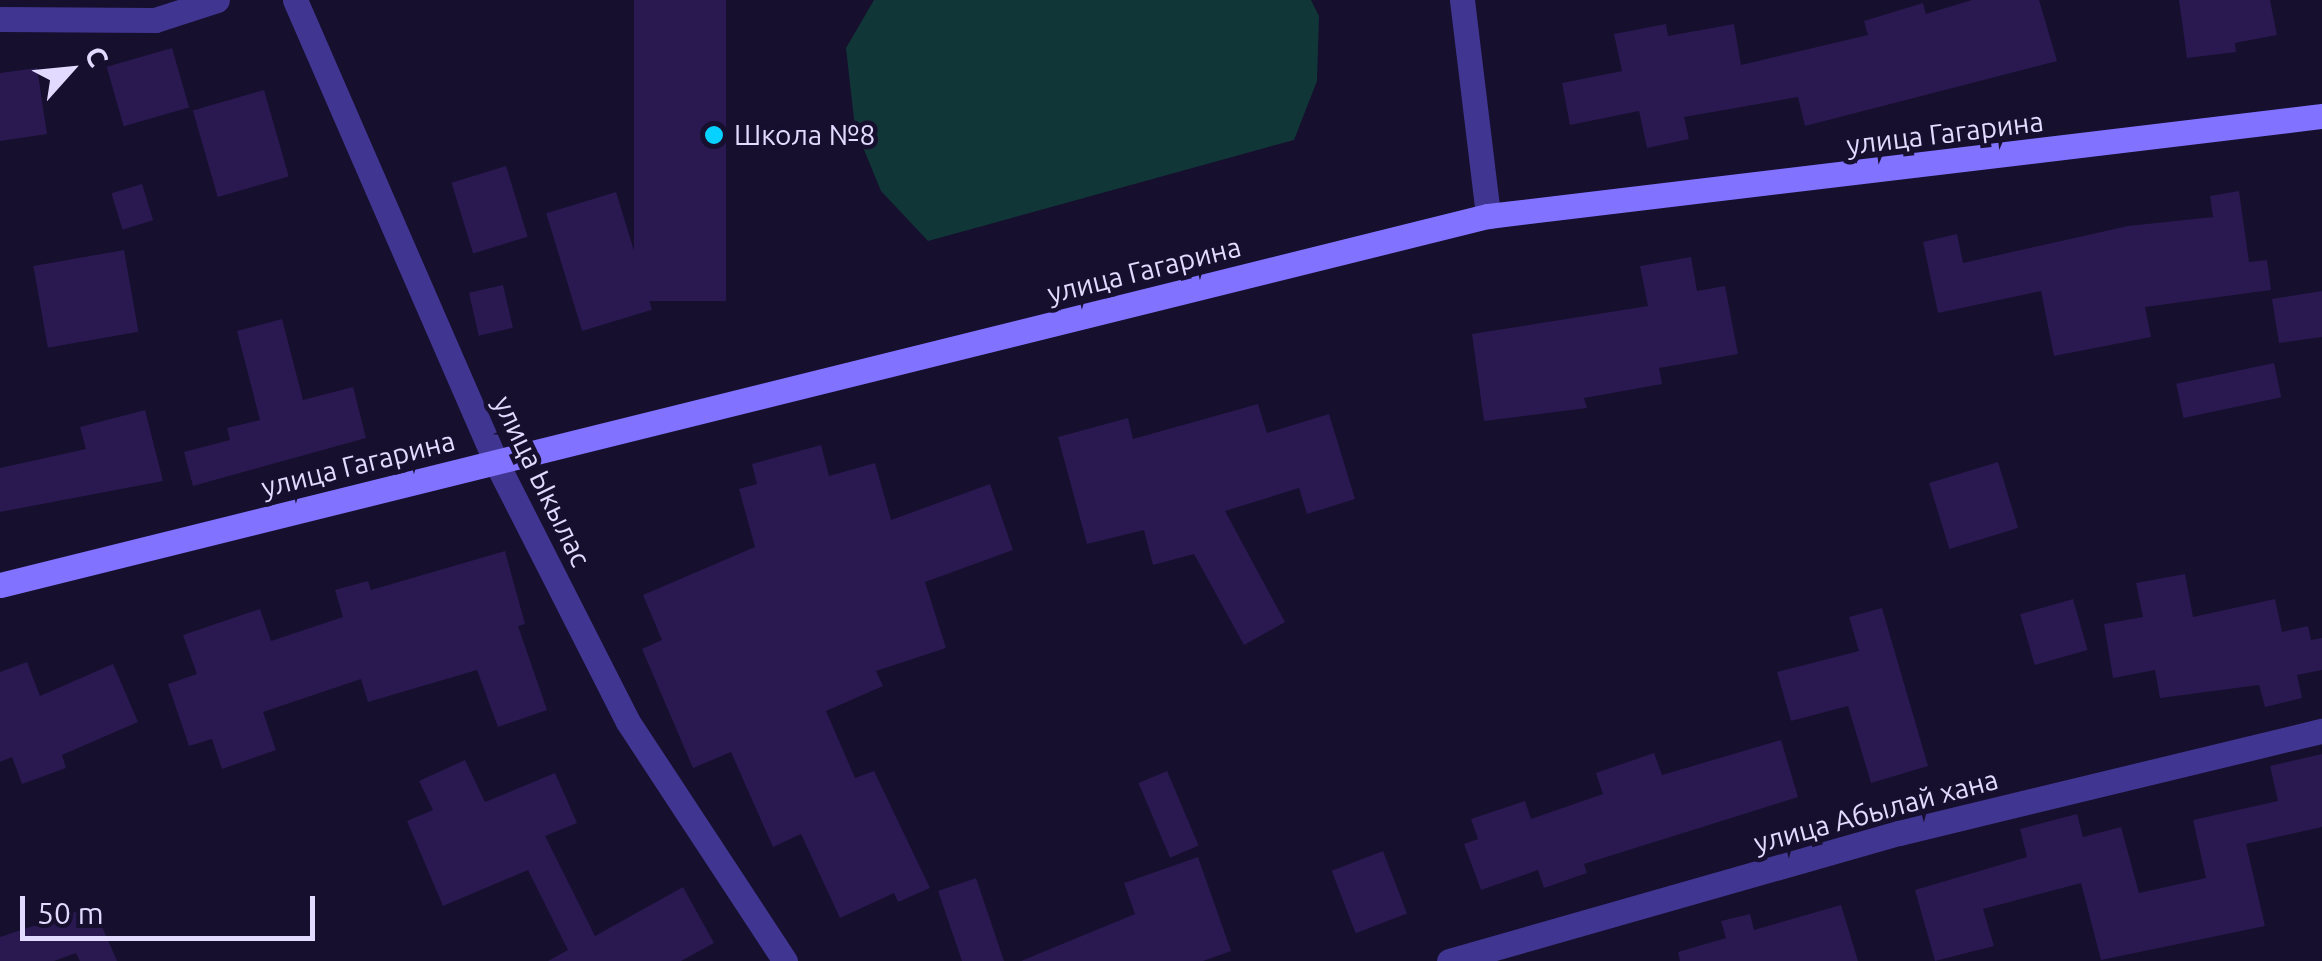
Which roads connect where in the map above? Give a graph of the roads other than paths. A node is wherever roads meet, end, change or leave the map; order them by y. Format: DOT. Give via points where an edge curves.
graph roads {
  1 [pos="217,0"];
  2 [pos="295,0"];
  3 [pos="1462,0"];
  4 [pos="0,20"];
  5 [pos="2322,116"];
  6 [pos="1488,216"];
  7 [pos="495,460"];
  8 [pos="0,585"];
  9 [pos="2322,732"];
  10 [pos="785,961"];
  11 [pos="1450,961"];
  1 -- 4 [label="street" via="156,20"];
  2 -- 7 [label="street, улица Ыкылас"];
  3 -- 6 [label="street"];
  5 -- 6 [label="main road, улица Гагарина"];
  6 -- 7 [label="main road, улица Гагарина"];
  7 -- 8 [label="main road, улица Гагарина"];
  7 -- 10 [label="street, улица Ыкылас" via="628,722"];
  9 -- 11 [label="street, улица Абылай хана" via="1899,833"];
}
